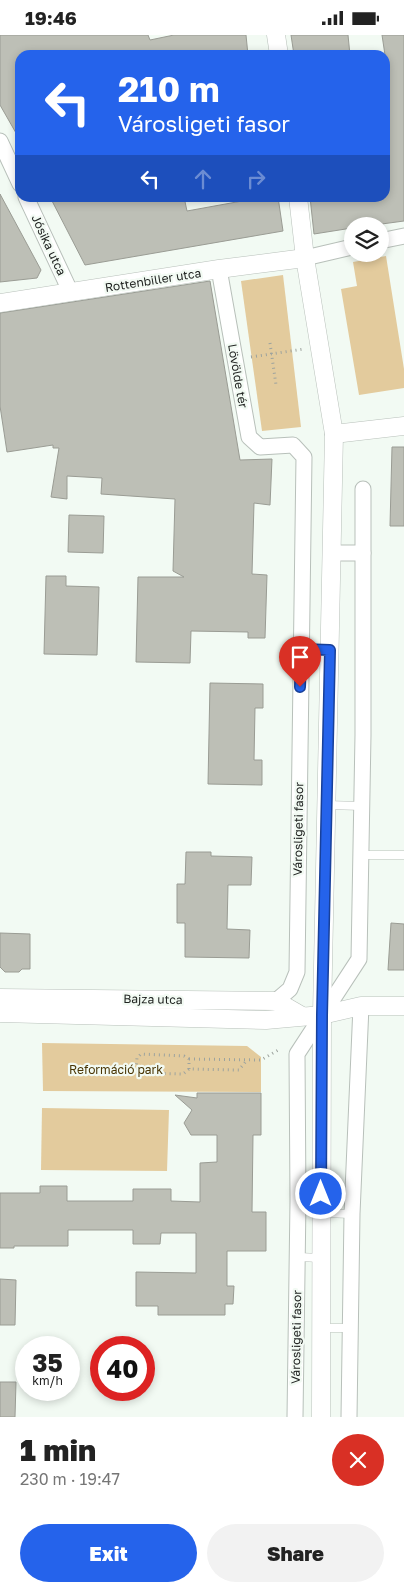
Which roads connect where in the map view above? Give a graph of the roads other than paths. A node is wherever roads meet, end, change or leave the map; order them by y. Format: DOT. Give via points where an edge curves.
graph roads {
  1 [pos="276,35"];
  2 [pos="278,50"];
  3 [pos="0,141"];
  4 [pos="15,173"];
  5 [pos="28,202"];
  6 [pos="299,202"];
  7 [pos="404,236"];
  8 [pos="389,239"];
  9 [pos="344,249"];
  10 [pos="305,258"];
  11 [pos="218,269"];
  12 [pos="71,293"];
  13 [pos="0,303"];
  14 [pos="404,426"];
  15 [pos="334,434"];
  16 [pos="293,445"];
  17 [pos="363,489"];
  18 [pos="332,553"];
  19 [pos="363,553"];
  20 [pos="301,649"];
  21 [pos="330,650"];
  22 [pos="326,805"];
  23 [pos="362,806"];
  24 [pos="362,855"];
  25 [pos="404,855"];
  26 [pos="0,998"];
  27 [pos="276,1001"];
  28 [pos="361,1006"];
  29 [pos="404,1006"];
  30 [pos="119,1008"];
  31 [pos="0,1013"];
  32 [pos="322,1015"];
  33 [pos="302,1016"];
  34 [pos="321,1213"];
  35 [pos="352,1214"];
  36 [pos="298,1257"];
  37 [pos="321,1258"];
  38 [pos="321,1328"];
  39 [pos="351,1328"];
  40 [pos="295,1417"];
  41 [pos="321,1417"];
  42 [pos="350,1417"];
  1 -- 2 [label="street"];
  3 -- 4 [label="street"];
  5 -- 12 [label="street, Jósika utca"];
  6 -- 10 [label="street"];
  7 -- 8 [label="street"];
  9 -- 10 [label="street"];
  10 -- 11 [label="street, Rottenbiller utca"];
  10 -- 15 [label="street"];
  11 -- 12 [label="street, Rottenbiller utca"];
  11 -- 16 [label="street, Lövölde tér" via="249,437 260,447"];
  12 -- 13 [label="street, Rottenbiller utca"];
  14 -- 15 [label="street"];
  15 -- 18 [label="street, Városligeti fasor"];
  16 -- 20 [label="street, Városligeti fasor" via="304,457"];
  17 -- 19 [label="street, Városligeti fasor"];
  18 -- 19 [label="street"];
  18 -- 21 [label="street, Városligeti fasor"];
  19 -- 23 [label="street, Városligeti fasor"];
  20 -- 21 [label="lane"];
  20 -- 27 [label="street, Városligeti fasor" via="296,972 290,989"];
  21 -- 22 [label="street, Városligeti fasor"];
  22 -- 23 [label="lane"];
  22 -- 32 [label="street, Városligeti fasor"];
  23 -- 24 [label="street, Városligeti fasor"];
  24 -- 25 [label="lane"];
  24 -- 32 [label="street, Városligeti fasor" via="359,959"];
  26 -- 30 [label="street, Bajza utca"];
  27 -- 30 [label="street, Bajza utca"];
  27 -- 33 [label="street, Bajza utca"];
  28 -- 29 [label="street, Bajza utca"];
  28 -- 32 [label="street, Bajza utca"];
  28 -- 35 [label="street"];
  30 -- 31 [label="street, Bajza utca"];
  30 -- 33 [label="street, Bajza utca" via="266,1020"];
  32 -- 33 [label="street, Bajza utca"];
  32 -- 34 [label="street, Városligeti fasor"];
  32 -- 36 [label="street, Városligeti fasor" via="296,1054"];
  34 -- 35 [label="lane"];
  34 -- 37 [label="street, Városligeti fasor"];
  35 -- 39 [label="street"];
  36 -- 37 [label="lane"];
  36 -- 40 [label="street, Városligeti fasor"];
  37 -- 38 [label="street, Városligeti fasor"];
  38 -- 39 [label="lane, Városligeti fasor"];
  38 -- 41 [label="street, Városligeti fasor"];
  39 -- 42 [label="street"];
}
